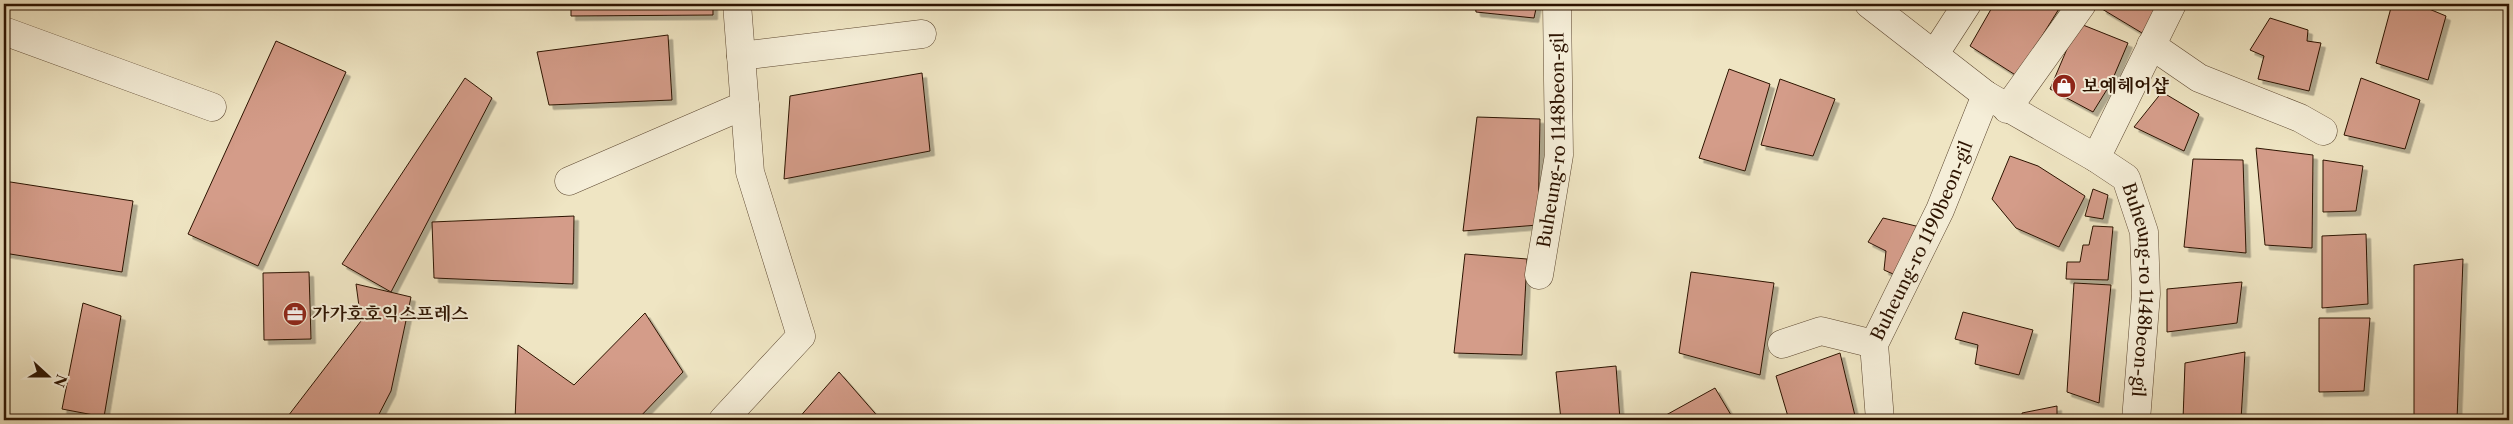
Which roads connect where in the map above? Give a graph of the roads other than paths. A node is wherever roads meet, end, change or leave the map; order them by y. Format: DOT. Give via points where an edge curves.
graph roads {
  1 [pos="737,4"];
  2 [pos="1557,4"];
  3 [pos="1869,4"];
  4 [pos="1967,4"];
  5 [pos="2082,4"];
  6 [pos="2172,4"];
  7 [pos="4,31"];
  8 [pos="922,34"];
  9 [pos="2151,45"];
  10 [pos="1934,54"];
  11 [pos="741,56"];
  12 [pos="1997,102"];
  13 [pos="745,106"];
  14 [pos="212,107"];
  15 [pos="2323,131"];
  16 [pos="2096,158"];
  17 [pos="569,181"];
  18 [pos="1539,275"];
  19 [pos="1782,344"];
  20 [pos="1874,344"];
  21 [pos="723,420"];
  22 [pos="1880,420"];
  23 [pos="2136,420"];
  1 -- 11 [label="street"];
  2 -- 18 [label="street, Buheung-ro 1148beon-gil" via="1559,156"];
  3 -- 10 [label="street, Buheung-ro 1148beon-gil"];
  4 -- 10 [label="street"];
  5 -- 12 [label="street, Buheung-ro 1190beon-gil"];
  6 -- 9 [label="street"];
  7 -- 14 [label="street"];
  8 -- 11 [label="street"];
  9 -- 15 [label="street" via="2199,78 2287,112"];
  9 -- 16 [label="street"];
  10 -- 12 [label="street, Buheung-ro 1148beon-gil"];
  11 -- 13 [label="street"];
  12 -- 16 [label="street, Buheung-ro 1148beon-gil"];
  12 -- 20 [label="street, Buheung-ro 1190beon-gil"];
  13 -- 17 [label="street"];
  13 -- 21 [label="street" via="750,172 801,336"];
  16 -- 23 [label="street, Buheung-ro 1148beon-gil" via="2126,178 2144,232 2146,294"];
  19 -- 20 [label="street" via="1821,331"];
  20 -- 22 [label="street, Buheung-ro 1190beon-gil"];
}
